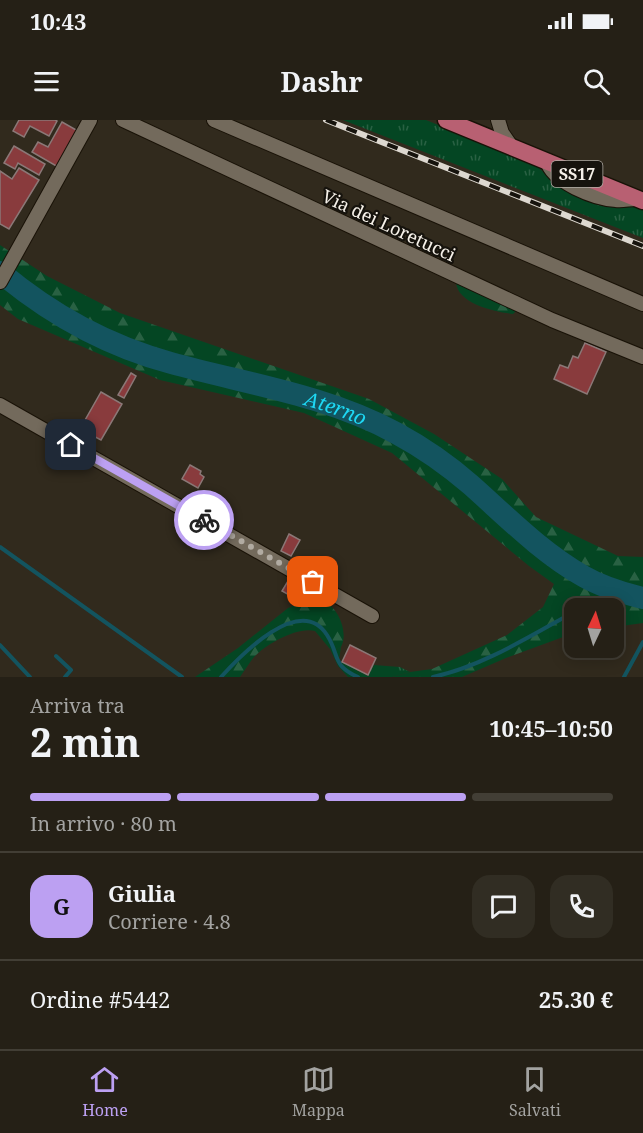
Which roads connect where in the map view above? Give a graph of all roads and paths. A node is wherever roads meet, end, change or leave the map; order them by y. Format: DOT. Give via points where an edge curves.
graph roads {
  1 [pos="123,120"];
  2 [pos="213,120"];
  3 [pos="498,120"];
  4 [pos="453,121"];
  5 [pos="84,122"];
  6 [pos="511,146"];
  7 [pos="640,200"];
  8 [pos="0,282"];
  9 [pos="643,304"];
  10 [pos="643,357"];
  11 [pos="0,405"];
  12 [pos="372,616"];
  1 -- 10 [label="street, Via dei Loretucci" via="552,320"];
  2 -- 9 [label="street"];
  3 -- 6 [label="street"];
  4 -- 6 [label="main road, SS17"];
  5 -- 8 [label="street"];
  6 -- 7 [label="main road, SS17"];
  11 -- 12 [label="street"];
}
